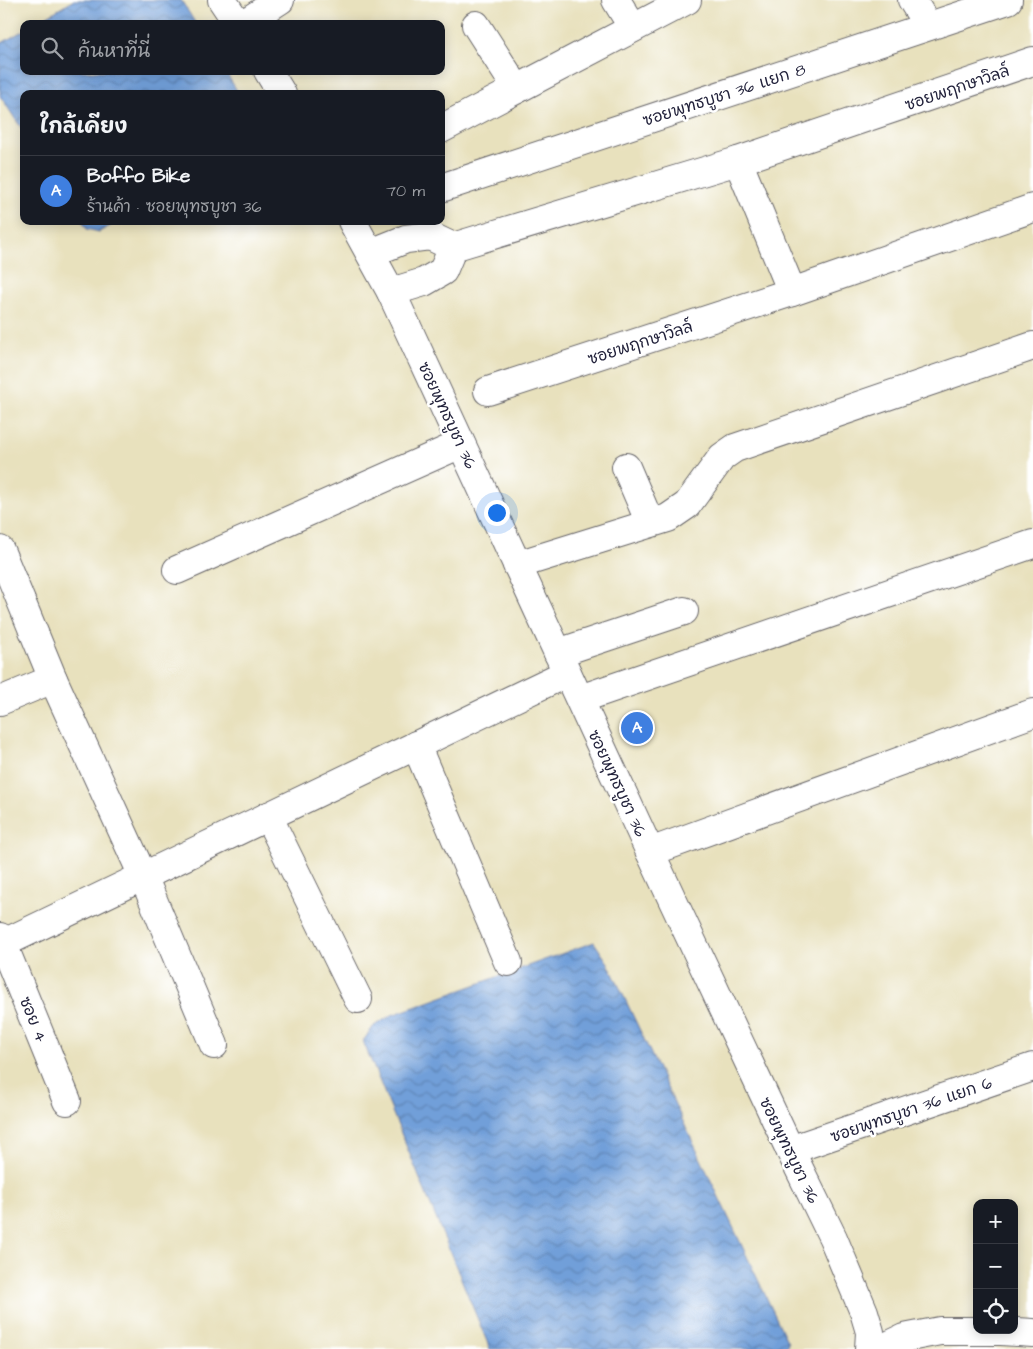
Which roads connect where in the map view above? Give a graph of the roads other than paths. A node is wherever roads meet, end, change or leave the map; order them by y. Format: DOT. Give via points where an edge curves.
graph roads {
  1 [pos="222,0"];
  2 [pos="280,0"];
  3 [pos="616,0"];
  4 [pos="687,0"];
  5 [pos="912,0"];
  6 [pos="1008,0"];
  7 [pos="235,20"];
  8 [pos="249,20"];
  9 [pos="476,25"];
  10 [pos="928,26"];
  11 [pos="633,28"];
  12 [pos="1033,61"];
  13 [pos="270,75"];
  14 [pos="517,89"];
  15 [pos="280,90"];
  16 [pos="445,127"];
  17 [pos="738,161"];
  18 [pos="445,187"];
  19 [pos="1033,208"];
  20 [pos="354,225"];
  21 [pos="453,247"];
  22 [pos="371,253"];
  23 [pos="391,292"];
  24 [pos="792,292"];
  25 [pos="1033,346"];
  26 [pos="488,392"];
  27 [pos="461,444"];
  28 [pos="626,467"];
  29 [pos="650,523"];
  30 [pos="1033,544"];
  31 [pos="0,550"];
  32 [pos="517,565"];
  33 [pos="177,570"];
  34 [pos="684,611"];
  35 [pos="563,663"];
  36 [pos="53,679"];
  37 [pos="580,699"];
  38 [pos="0,701"];
  39 [pos="1033,713"];
  40 [pos="416,745"];
  41 [pos="268,816"];
  42 [pos="650,852"];
  43 [pos="144,876"];
  44 [pos="1,942"];
  45 [pos="508,962"];
  46 [pos="358,999"];
  47 [pos="214,1045"];
  48 [pos="1033,1067"];
  49 [pos="67,1101"];
  50 [pos="790,1150"];
  51 [pos="1029,1339"];
  52 [pos="869,1349"];
  53 [pos="881,1349"];
  1 -- 7 [label="street"];
  2 -- 8 [label="street"];
  3 -- 11 [label="street"];
  4 -- 11 [label="street"];
  5 -- 10 [label="street"];
  6 -- 10 [label="street, ซอยพุทธบูชา 36 แยก 8"];
  9 -- 14 [label="street"];
  10 -- 18 [label="street, ซอยพุทธบูชา 36 แยก 8"];
  11 -- 14 [label="street"];
  12 -- 17 [label="street, ซอยพฤกษาวิลล์"];
  13 -- 15 [label="street"];
  14 -- 16 [label="street"];
  17 -- 21 [label="street, ซอยพฤกษาวิลล์"];
  17 -- 24 [label="street"];
  19 -- 24 [label="street, ซอยพฤกษาวิลล์"];
  20 -- 22 [label="street, ซอยพุทธบูชา 36"];
  21 -- 22 [label="street" via="430,236 406,239"];
  21 -- 23 [label="street" via="443,271 424,282"];
  22 -- 23 [label="street, ซอยพุทธบูชา 36"];
  23 -- 27 [label="street, ซอยพุทธบูชา 36"];
  24 -- 26 [label="street, ซอยพฤกษาวิลล์"];
  25 -- 29 [label="street" via="735,448 722,456 687,505 668,518"];
  27 -- 32 [label="street, ซอยพุทธบูชา 36"];
  27 -- 33 [label="street"];
  28 -- 29 [label="street"];
  29 -- 32 [label="street"];
  30 -- 37 [label="street"];
  31 -- 36 [label="street"];
  32 -- 35 [label="street, ซอยพุทธบูชา 36"];
  34 -- 35 [label="street"];
  35 -- 37 [label="street, ซอยพุทธบูชา 36"];
  35 -- 40 [label="street"];
  36 -- 38 [label="street"];
  36 -- 43 [label="street"];
  37 -- 42 [label="street, ซอยพุทธบูชา 36"];
  39 -- 42 [label="street"];
  40 -- 41 [label="street"];
  40 -- 45 [label="street"];
  41 -- 43 [label="street"];
  41 -- 46 [label="street"];
  42 -- 50 [label="street, ซอยพุทธบูชา 36"];
  43 -- 44 [label="street"];
  43 -- 47 [label="street"];
  44 -- 49 [label="street, ซอย 4"];
  48 -- 50 [label="street, ซอยพุทธบูชา 36 แยก 6"];
  50 -- 52 [label="street, ซอยพุทธบูชา 36" via="833,1238 864,1312 870,1332"];
  51 -- 53 [label="street" via="1001,1331 940,1331 904,1338"];
}
